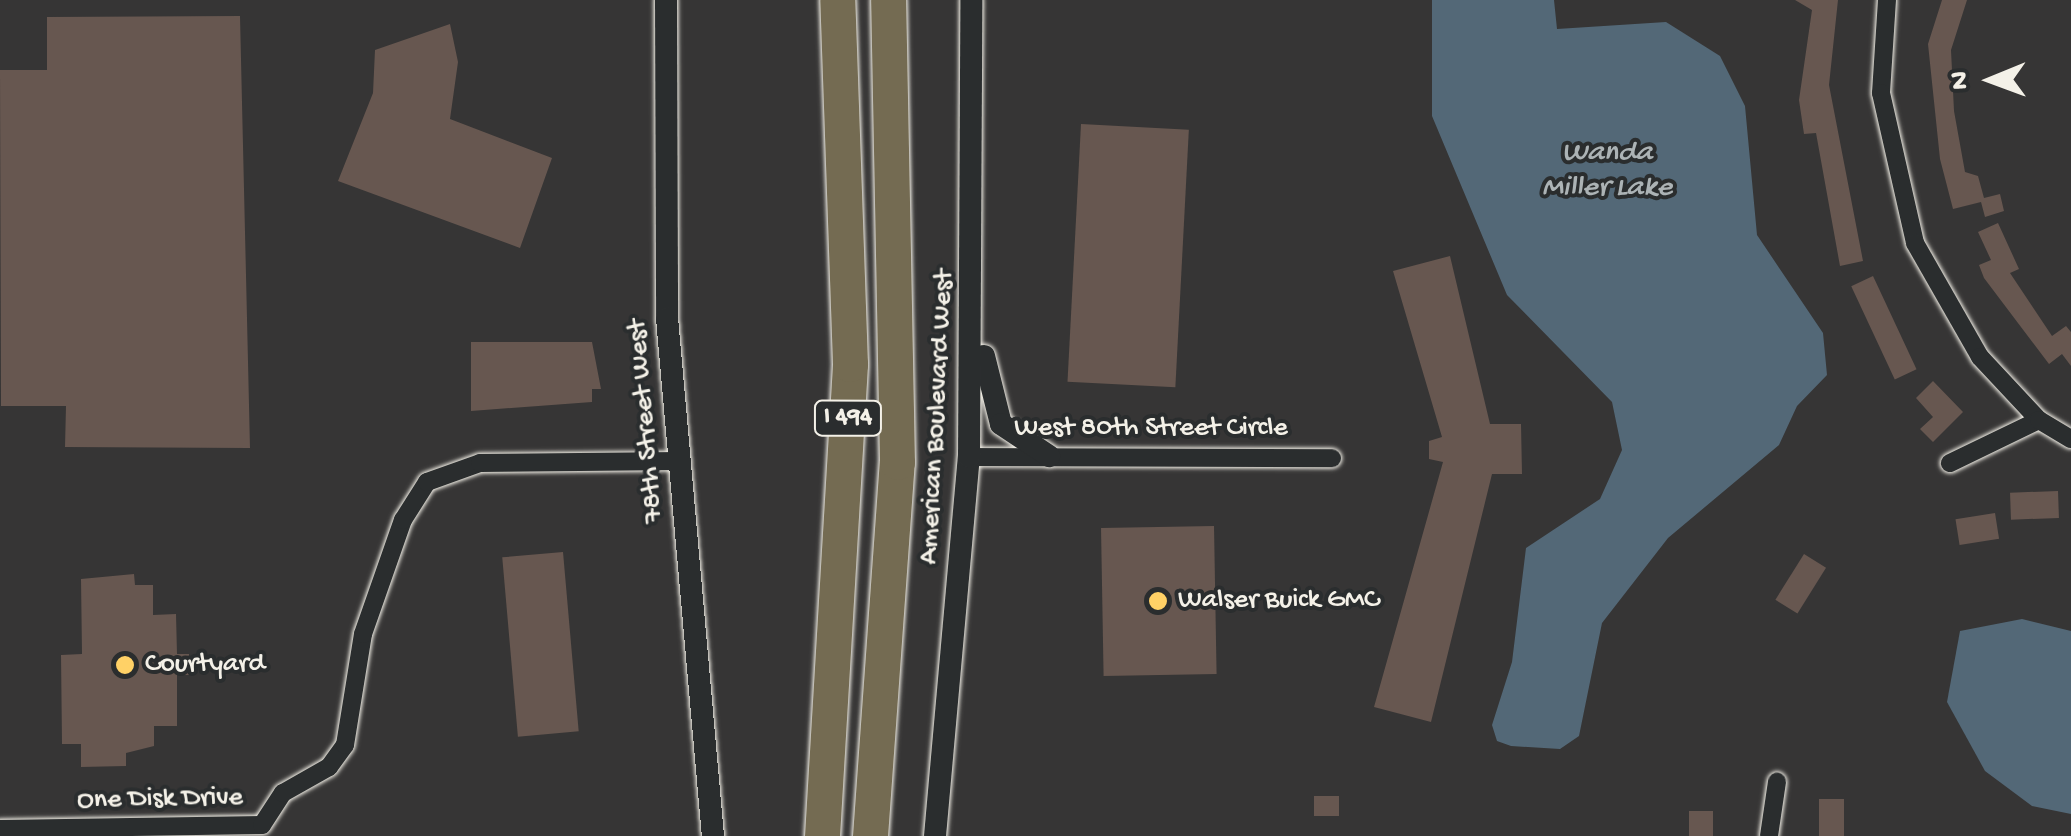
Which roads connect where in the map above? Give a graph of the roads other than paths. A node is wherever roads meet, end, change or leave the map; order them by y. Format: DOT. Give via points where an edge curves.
graph roads {
  1 [pos="666,0"];
  2 [pos="837,0"];
  3 [pos="887,0"];
  4 [pos="971,0"];
  5 [pos="1887,0"];
  6 [pos="976,251"];
  7 [pos="2039,420"];
  8 [pos="2071,439"];
  9 [pos="1049,456"];
  10 [pos="970,457"];
  11 [pos="1332,458"];
  12 [pos="680,461"];
  13 [pos="1950,463"];
  14 [pos="1776,782"];
  15 [pos="0,829"];
  16 [pos="263,830"];
  17 [pos="714,836"];
  18 [pos="822,836"];
  19 [pos="870,836"];
  20 [pos="935,836"];
  21 [pos="1769,836"];
  1 -- 12 [label="street, 78th Street West" via="662,204"];
  2 -- 18 [label="highway, I 494" via="850,364"];
  3 -- 19 [label="highway, I 494" via="896,462"];
  4 -- 6 [label="street, American Boulevard West"];
  5 -- 7 [label="street" via="1881,93 1915,243 1970,343"];
  6 -- 9 [label="street" via="988,401 1007,434"];
  6 -- 10 [label="street, American Boulevard West"];
  7 -- 8 [label="street"];
  7 -- 13 [label="street"];
  9 -- 10 [label="street, West 80th Street Circle"];
  9 -- 11 [label="street, West 80th Street Circle"];
  10 -- 20 [label="street, American Boulevard West"];
  12 -- 16 [label="street, One Disk Drive" via="480,462 427,482 403,520 363,634 345,745 328,767 283,792"];
  12 -- 17 [label="street, 78th Street West"];
  14 -- 21 [label="street"];
  15 -- 16 [label="street, One Disk Drive"];
}
